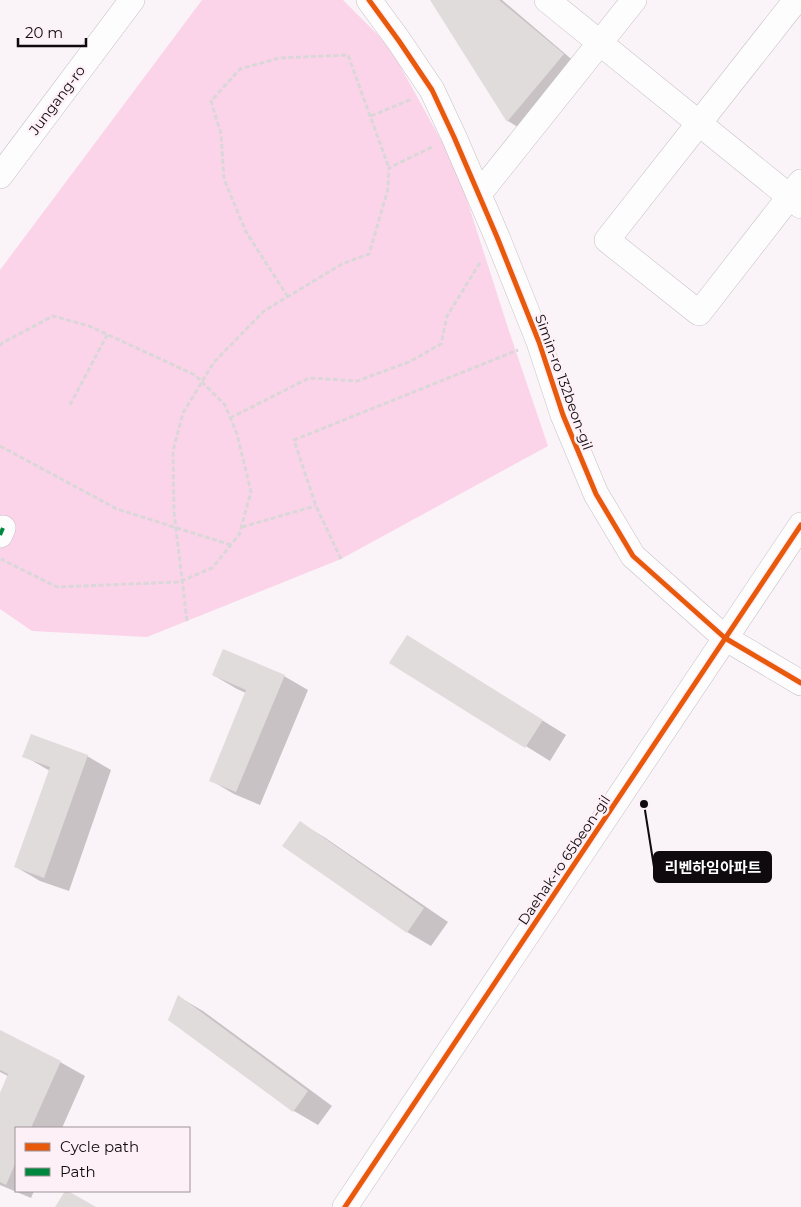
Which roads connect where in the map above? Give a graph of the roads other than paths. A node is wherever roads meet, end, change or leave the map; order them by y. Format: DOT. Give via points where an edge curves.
graph roads {
  1 [pos="132,0"];
  2 [pos="369,0"];
  3 [pos="547,0"];
  4 [pos="634,0"];
  5 [pos="796,0"];
  6 [pos="600,43"];
  7 [pos="699,123"];
  8 [pos="0,176"];
  9 [pos="479,194"];
  10 [pos="797,195"];
  11 [pos="801,525"];
  12 [pos="725,638"];
  13 [pos="801,683"];
  14 [pos="345,1207"];
  1 -- 8 [label="street, Jungang-ro"];
  2 -- 9 [label="street, Simin-ro 132beon-gil" via="432,90"];
  3 -- 6 [label="street"];
  4 -- 6 [label="street"];
  5 -- 7 [label="street"];
  6 -- 7 [label="street"];
  6 -- 9 [label="street"];
  7 -- 10 [label="street"];
  7 -- 10 [label="street" via="607,240 698,313"];
  9 -- 12 [label="street, Simin-ro 132beon-gil" via="596,494 634,556"];
  11 -- 12 [label="street, Daehak-ro 65beon-gil"];
  12 -- 13 [label="street, Simin-ro 132beon-gil"];
  12 -- 14 [label="street, Daehak-ro 65beon-gil"];
}
